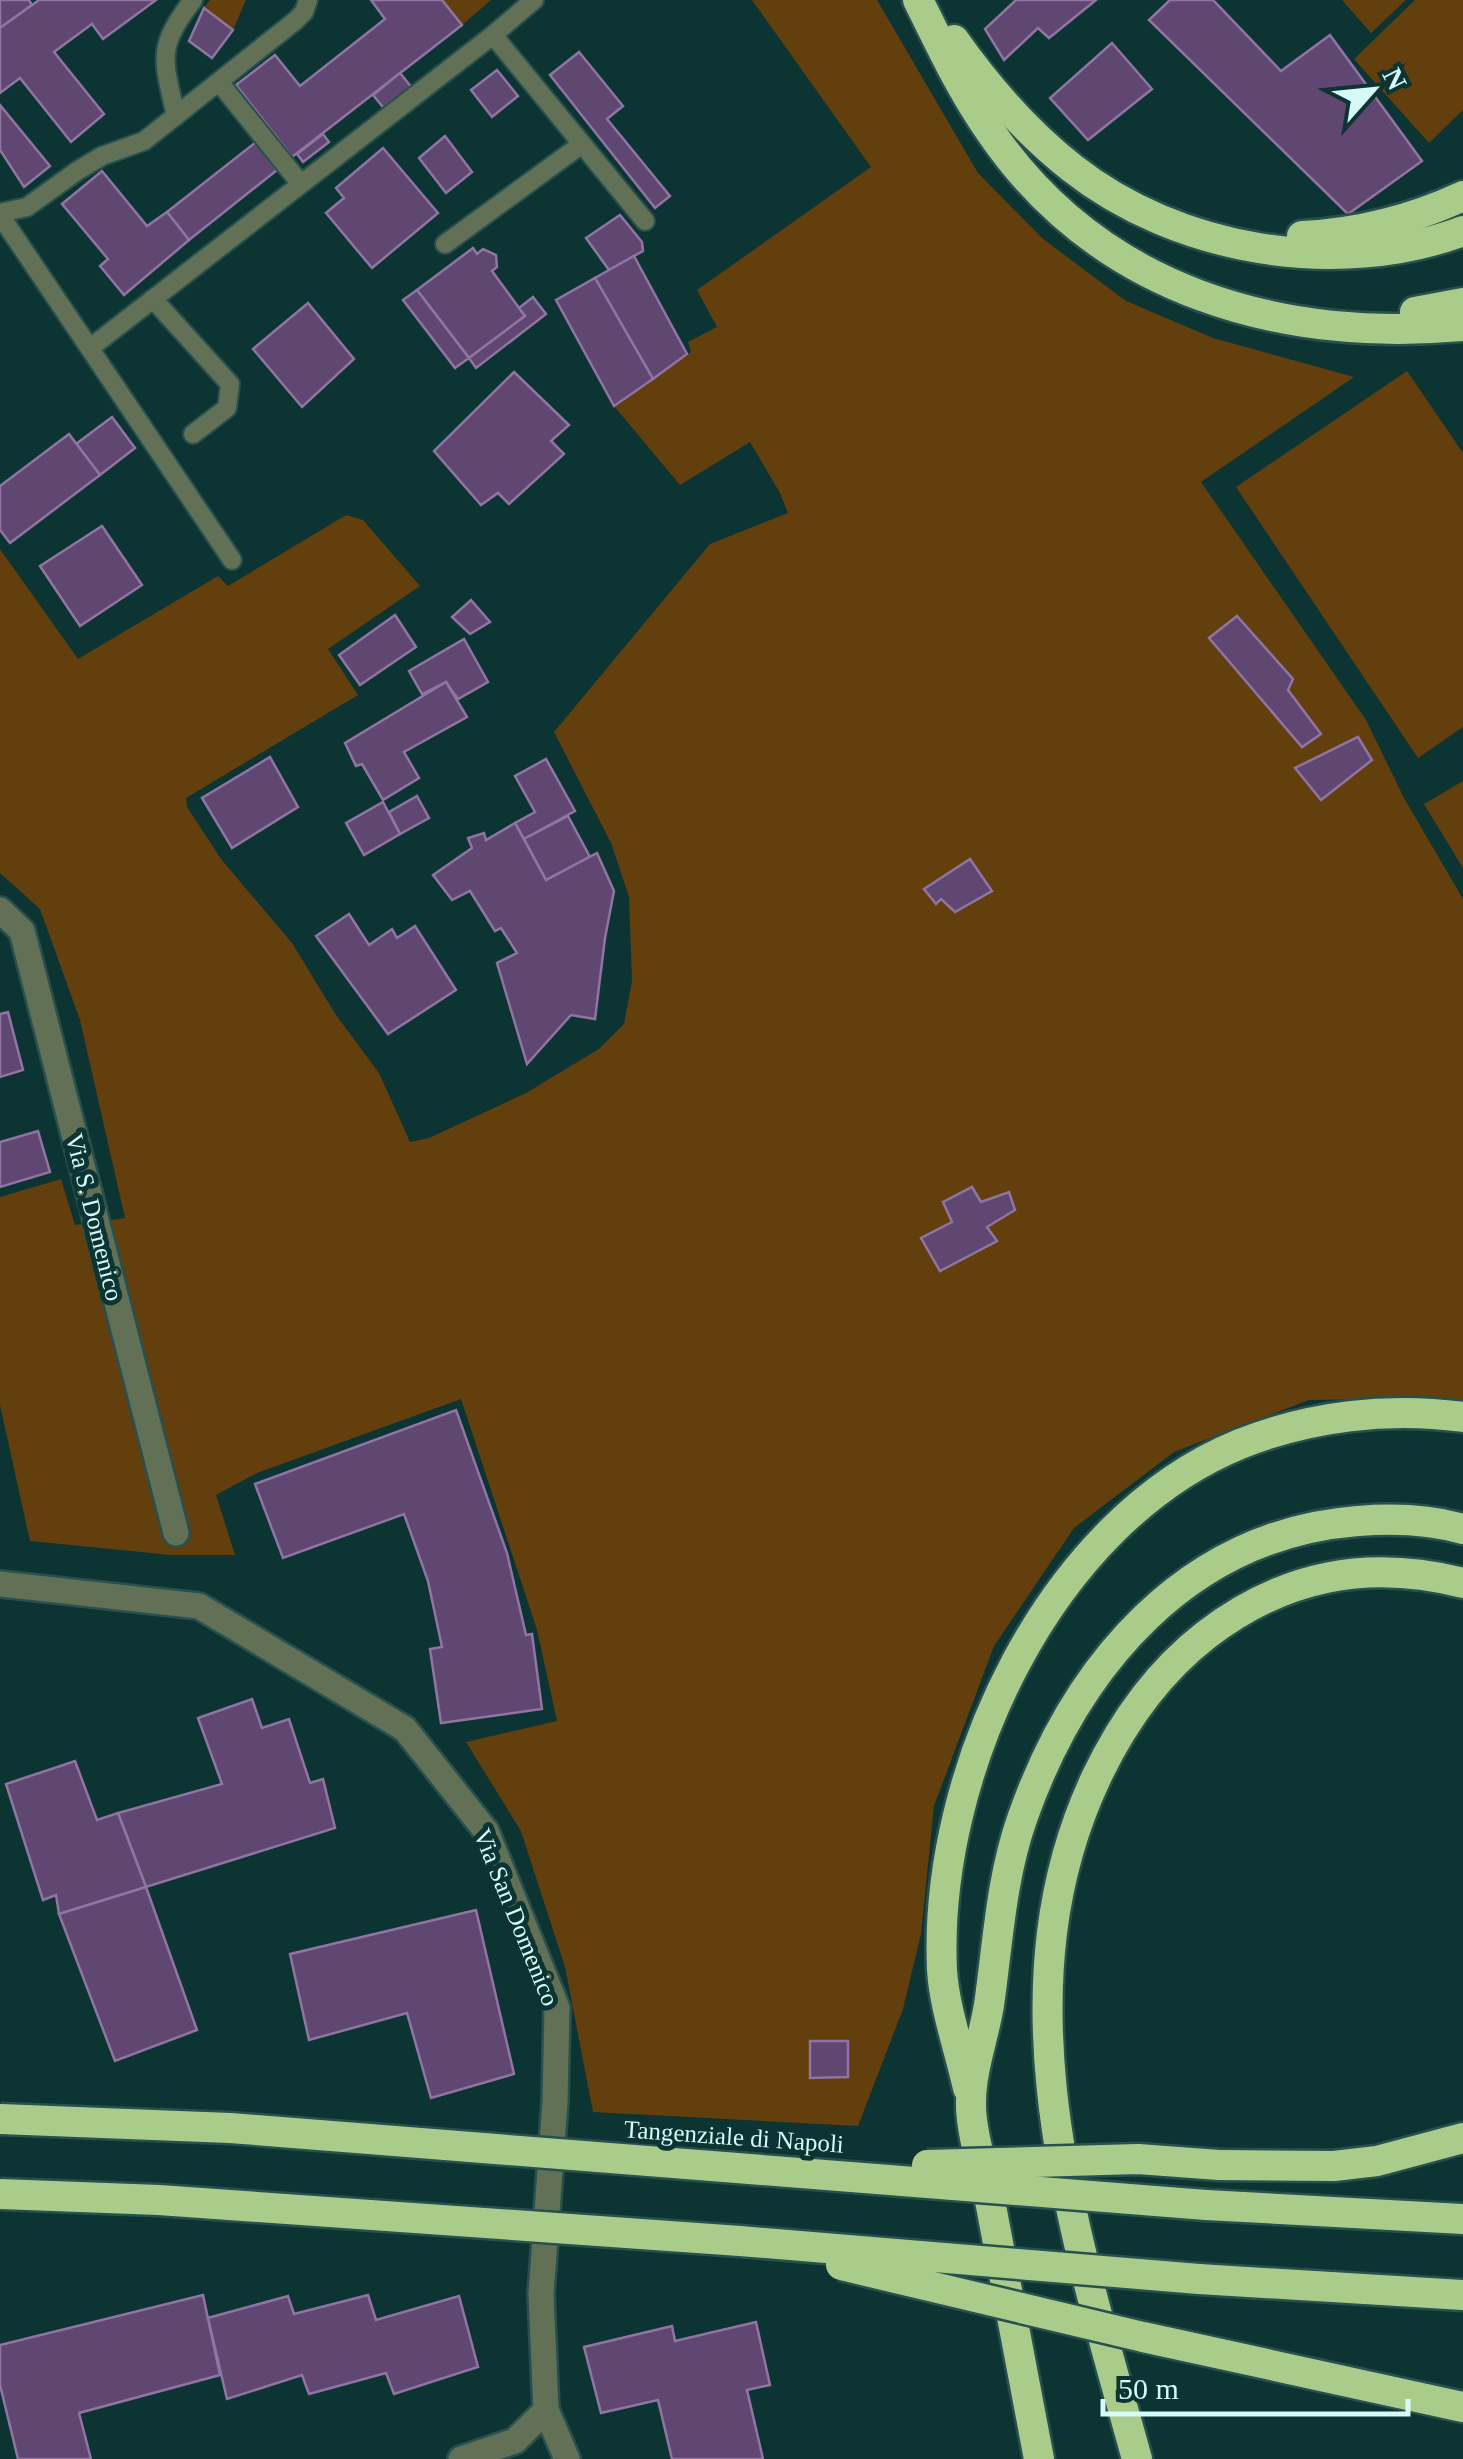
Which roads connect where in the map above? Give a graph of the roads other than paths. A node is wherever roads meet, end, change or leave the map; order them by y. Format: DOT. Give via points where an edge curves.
graph roads {
  1 [pos="193,0"];
  2 [pos="308,0"];
  3 [pos="534,0"];
  4 [pos="918,0"];
  5 [pos="926,0"];
  6 [pos="492,35"];
  7 [pos="219,82"];
  8 [pos="176,116"];
  9 [pos="582,144"];
  10 [pos="300,183"];
  11 [pos="1463,196"];
  12 [pos="0,214"];
  13 [pos="645,221"];
  14 [pos="1189,230"];
  15 [pos="1463,231"];
  16 [pos="445,244"];
  17 [pos="152,298"];
  18 [pos="1463,303"];
  19 [pos="1262,317"];
  20 [pos="1463,326"];
  21 [pos="90,348"];
  22 [pos="194,434"];
  23 [pos="232,560"];
  24 [pos="0,910"];
  25 [pos="1463,1417"];
  26 [pos="1463,1529"];
  27 [pos="176,1533"];
  28 [pos="0,1584"];
  29 [pos="1463,1584"];
  30 [pos="971,2102"];
  31 [pos="0,2119"];
  32 [pos="1463,2138"];
  33 [pos="780,2169"];
  34 [pos="0,2194"];
  35 [pos="1463,2220"];
  36 [pos="740,2241"];
  37 [pos="1463,2295"];
  38 [pos="1463,2407"];
  39 [pos="546,2410"];
  40 [pos="461,2459"];
  41 [pos="567,2459"];
  42 [pos="1039,2459"];
  43 [pos="1137,2459"];
  1 -- 8 [label="lane" via="167,39"];
  2 -- 7 [label="lane" via="294,22"];
  3 -- 6 [label="lane"];
  4 -- 19 [label="highway" via="993,136 1060,209 1141,269"];
  5 -- 14 [label="highway" via="1034,136 1116,196"];
  6 -- 9 [label="lane"];
  6 -- 10 [label="lane"];
  7 -- 8 [label="lane"];
  7 -- 10 [label="lane"];
  8 -- 12 [label="lane" via="144,142 102,156 27,207"];
  9 -- 13 [label="lane"];
  9 -- 16 [label="lane"];
  10 -- 17 [label="lane"];
  11 -- 14 [label="highway" via="1395,223 1337,234"];
  12 -- 21 [label="lane"];
  14 -- 15 [label="highway" via="1302,254 1405,248"];
  17 -- 21 [label="lane"];
  17 -- 22 [label="lane" via="230,384 227,408"];
  18 -- 19 [label="highway" via="1363,317"];
  19 -- 20 [label="highway" via="1371,329"];
  21 -- 23 [label="lane"];
  24 -- 27 [label="street, Via S. Domenico" via="22,930"];
  25 -- 30 [label="highway" via="1332,1418 1237,1445 1128,1516 1065,1584 996,1700 962,1790 952,1840 942,1972"];
  26 -- 30 [label="highway" via="1395,1518 1312,1526 1270,1538 1197,1576 1105,1660 1056,1738 1020,1824"];
  28 -- 39 [label="street, Via San Domenico" via="199,1606 405,1729 486,1831 556,2008 542,2294"];
  29 -- 43 [label="highway" via="1427,1574 1342,1573 1262,1599 1223,1622 1147,1694 1081,1810 1052,1923 1047,2054 1075,2232"];
  30 -- 42 [label="highway"];
  31 -- 33 [label="highway, Tangenziale di Napoli, bridge" via="230,2128"];
  32 -- 33 [label="highway, bridge" via="1334,2166 1138,2159"];
  33 -- 35 [label="highway, Tangenziale di Napoli, bridge"];
  34 -- 36 [label="highway, bridge"];
  36 -- 37 [label="highway, bridge"];
  36 -- 38 [label="highway, bridge"];
  39 -- 40 [label="street" via="514,2441"];
  39 -- 41 [label="street"];
}
